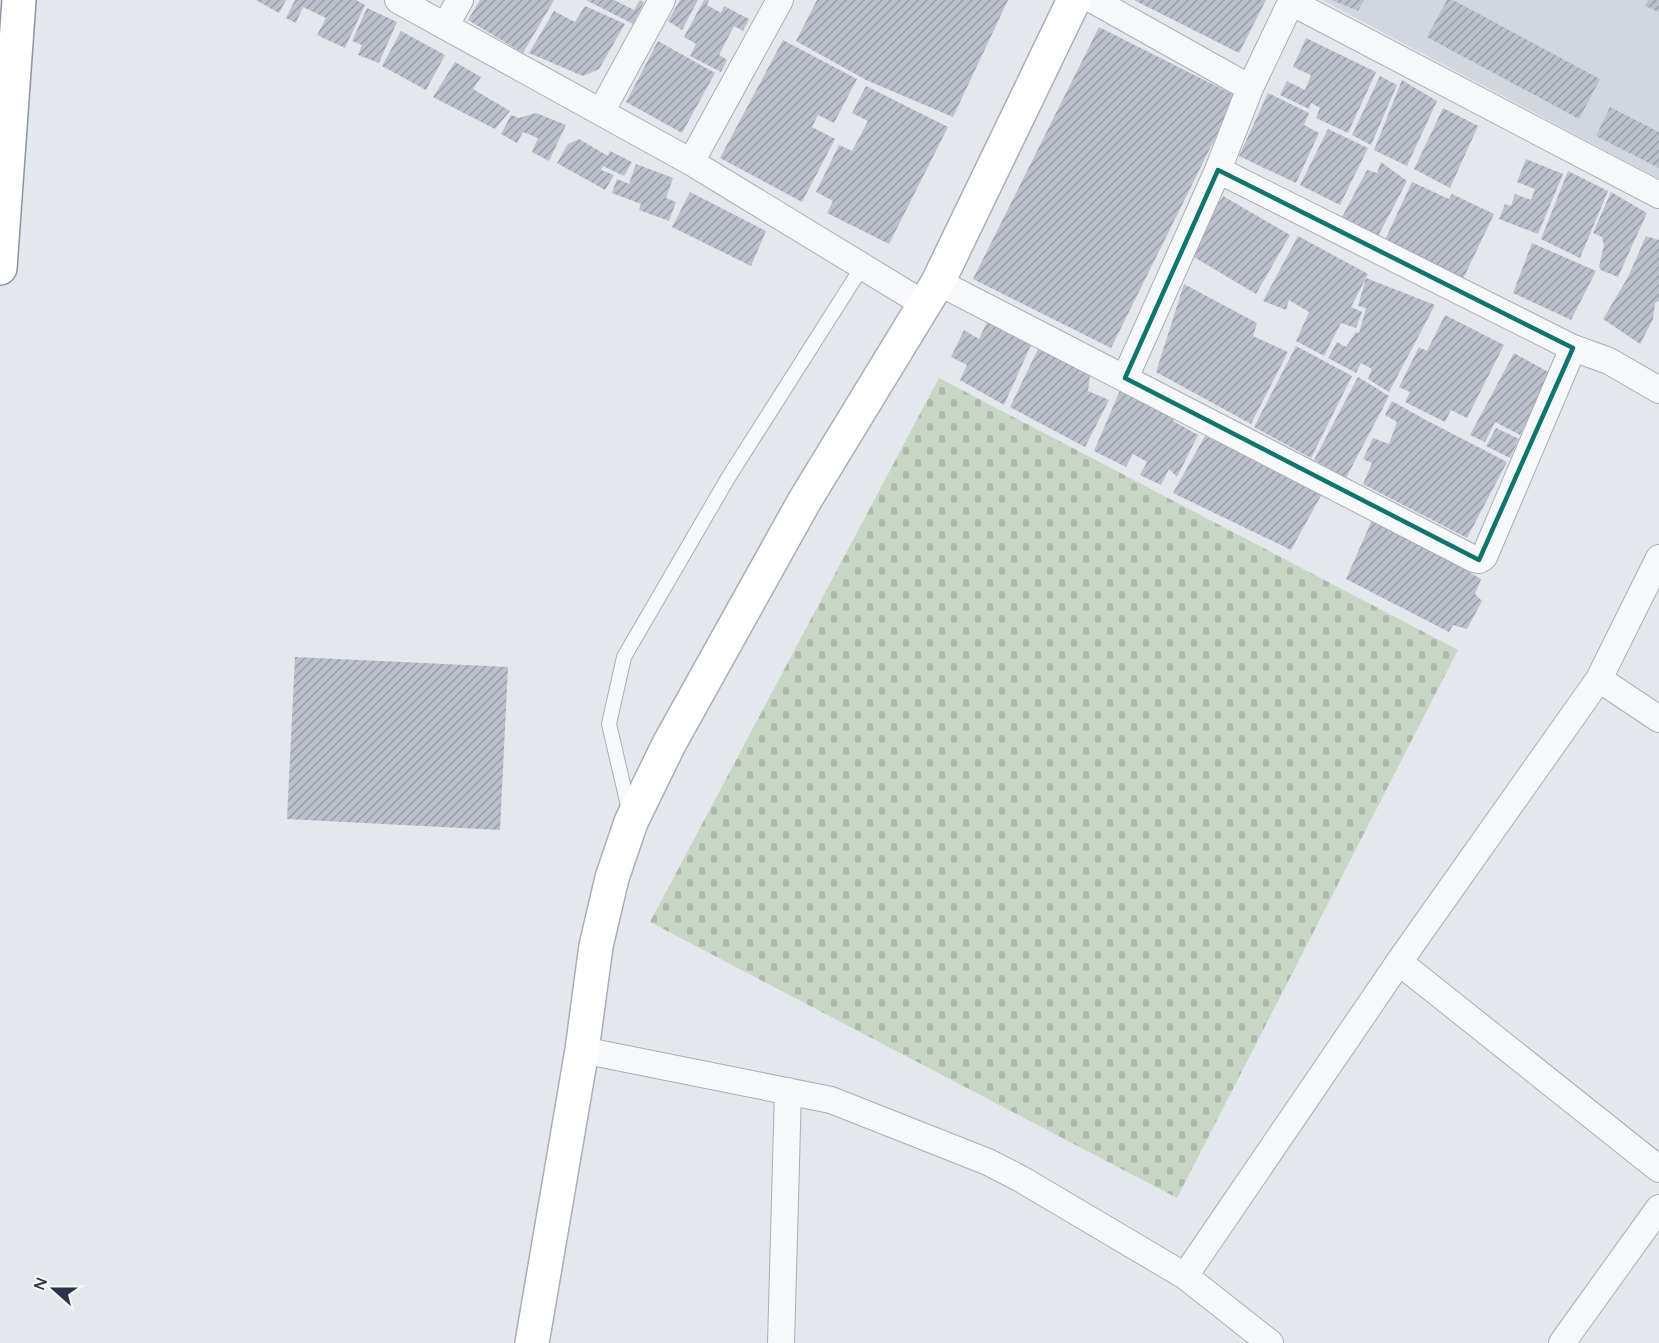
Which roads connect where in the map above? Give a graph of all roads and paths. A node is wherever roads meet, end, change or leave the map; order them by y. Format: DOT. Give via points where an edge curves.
graph roads {
  1 [pos="19,0"];
  2 [pos="398,0"];
  3 [pos="460,0"];
  4 [pos="662,0"];
  5 [pos="780,0"];
  6 [pos="1074,0"];
  7 [pos="1093,0"];
  8 [pos="1292,1"];
  9 [pos="445,26"];
  10 [pos="1250,88"];
  11 [pos="601,112"];
  12 [pos="692,162"];
  13 [pos="1218,170"];
  14 [pos="1659,195"];
  15 [pos="862,267"];
  16 [pos="0,268"];
  17 [pos="931,293"];
  18 [pos="1573,348"];
  19 [pos="1125,378"];
  20 [pos="1659,390"];
  21 [pos="1659,558"];
  22 [pos="1599,679"];
  23 [pos="1659,719"];
  24 [pos="631,822"];
  25 [pos="1399,962"];
  26 [pos="582,1050"];
  27 [pos="788,1091"];
  28 [pos="1659,1169"];
  29 [pos="1659,1208"];
  30 [pos="1185,1276"];
  31 [pos="532,1343"];
  32 [pos="781,1343"];
  33 [pos="1270,1343"];
  34 [pos="1562,1343"];
  1 -- 16 [label="main road"];
  2 -- 9 [label="street"];
  3 -- 9 [label="street"];
  4 -- 11 [label="street"];
  5 -- 12 [label="street"];
  6 -- 17 [label="main road"];
  7 -- 10 [label="street"];
  8 -- 10 [label="street"];
  8 -- 14 [label="street"];
  9 -- 11 [label="street"];
  10 -- 13 [label="street"];
  11 -- 12 [label="street"];
  12 -- 15 [label="street"];
  13 -- 18 [label="street"];
  13 -- 19 [label="street"];
  15 -- 17 [label="street"];
  15 -- 24 [label="lane" via="728,478 624,657 609,724"];
  17 -- 19 [label="street"];
  17 -- 24 [label="main road" via="794,520 669,744"];
  18 -- 19 [label="street" via="1484,557 1479,560"];
  18 -- 20 [label="street" via="1609,361"];
  21 -- 22 [label="street"];
  22 -- 23 [label="street"];
  22 -- 25 [label="street"];
  24 -- 26 [label="main road" via="612,878 596,946"];
  25 -- 28 [label="street"];
  25 -- 30 [label="street"];
  26 -- 27 [label="street"];
  26 -- 31 [label="main road"];
  27 -- 30 [label="street" via="831,1100 988,1161"];
  27 -- 32 [label="street"];
  29 -- 34 [label="street"];
  30 -- 33 [label="street"];
}
